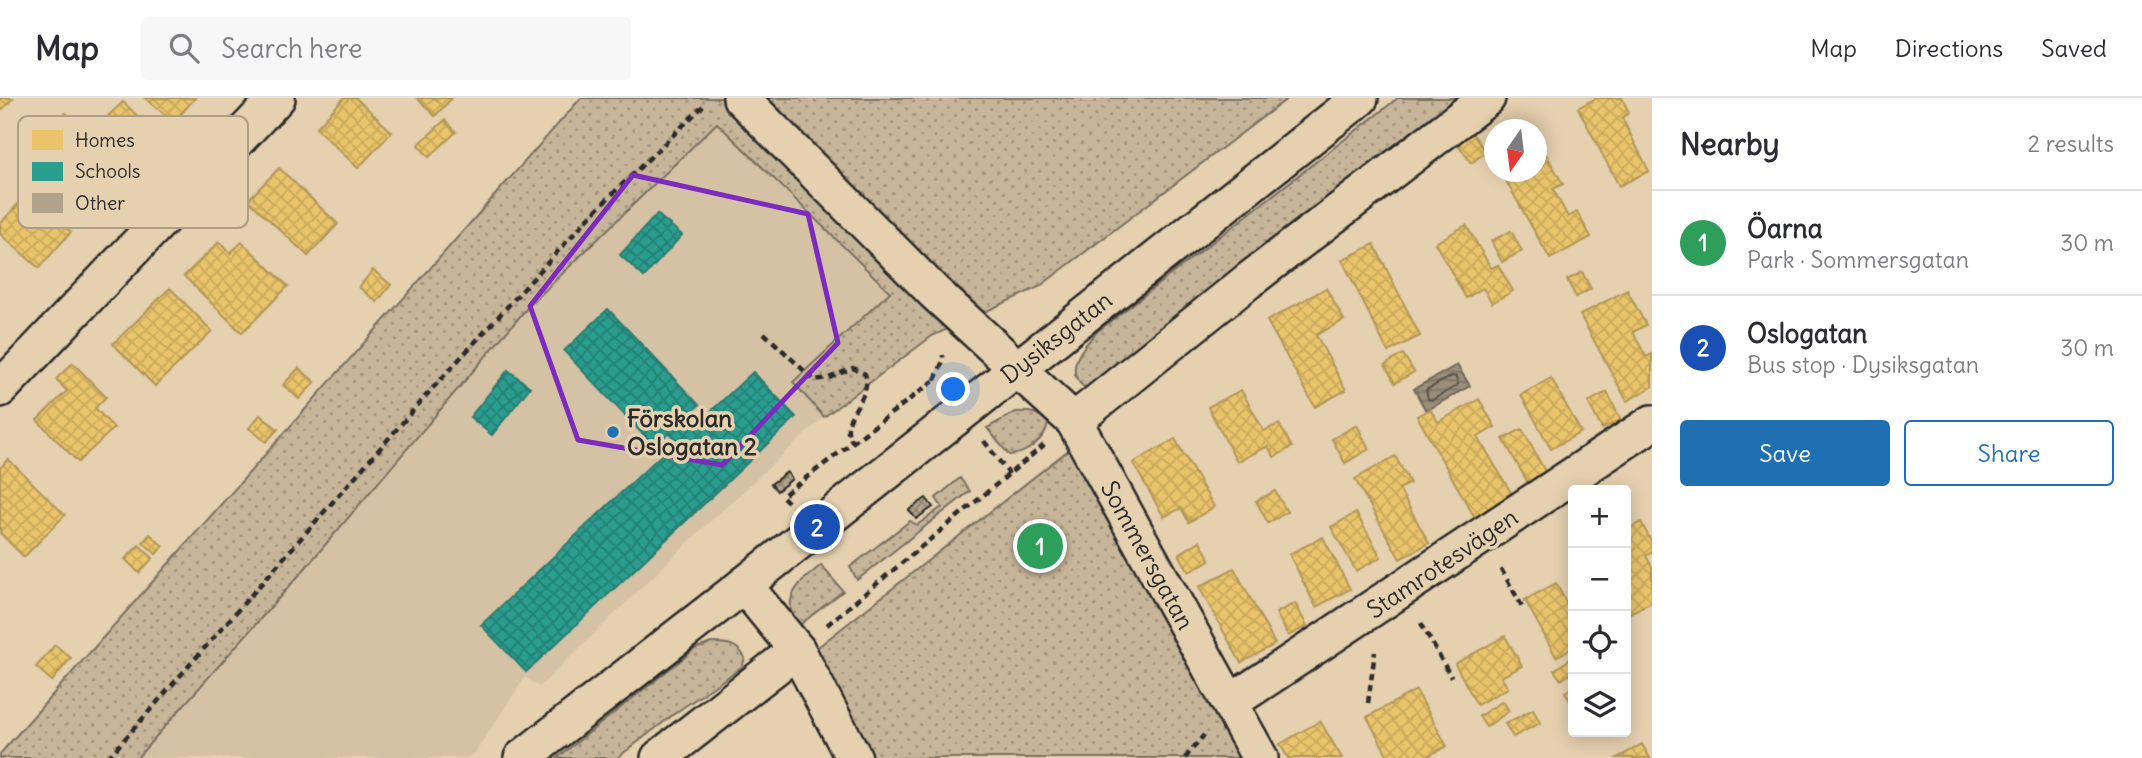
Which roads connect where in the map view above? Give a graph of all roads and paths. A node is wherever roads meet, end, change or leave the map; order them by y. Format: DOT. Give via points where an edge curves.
graph roads {
  1 [pos="277,98"];
  2 [pos="711,98"];
  3 [pos="740,98"];
  4 [pos="1360,98"];
  5 [pos="1487,98"];
  6 [pos="248,128"];
  7 [pos="153,228"];
  8 [pos="764,333"];
  9 [pos="1015,369"];
  10 [pos="0,389"];
  11 [pos="1074,421"];
  12 [pos="1652,423"];
  13 [pos="853,442"];
  14 [pos="744,585"];
  15 [pos="1403,588"];
  16 [pos="797,650"];
  17 [pos="1375,651"];
  18 [pos="1451,677"];
  19 [pos="1231,702"];
  20 [pos="1368,703"];
  21 [pos="108,758"];
  22 [pos="522,758"];
  23 [pos="659,758"];
  24 [pos="854,758"];
  25 [pos="1260,758"];
  1 -- 6 [label="street"];
  2 -- 21 [label="path" via="593,213 441,379"];
  3 -- 9 [label="street, Sommersgatan"];
  4 -- 9 [label="street, Dysiksgatan"];
  5 -- 11 [label="street"];
  7 -- 10 [label="street"];
  8 -- 13 [label="path" via="814,380 853,368 865,374 867,388 848,425"];
  9 -- 11 [label="street, Sommersgatan"];
  9 -- 14 [label="street, Dysiksgatan"];
  11 -- 16 [label="path"];
  11 -- 19 [label="street, Sommersgatan"];
  12 -- 15 [label="street, Stamrotesvägen"];
  14 -- 16 [label="street"];
  14 -- 22 [label="street, Dysiksgatan"];
  15 -- 18 [label="path"];
  15 -- 19 [label="street, Stamrotesvägen"];
  16 -- 23 [label="street"];
  16 -- 24 [label="street"];
  17 -- 20 [label="path"];
  19 -- 25 [label="street, Sommersgatan"];
}
